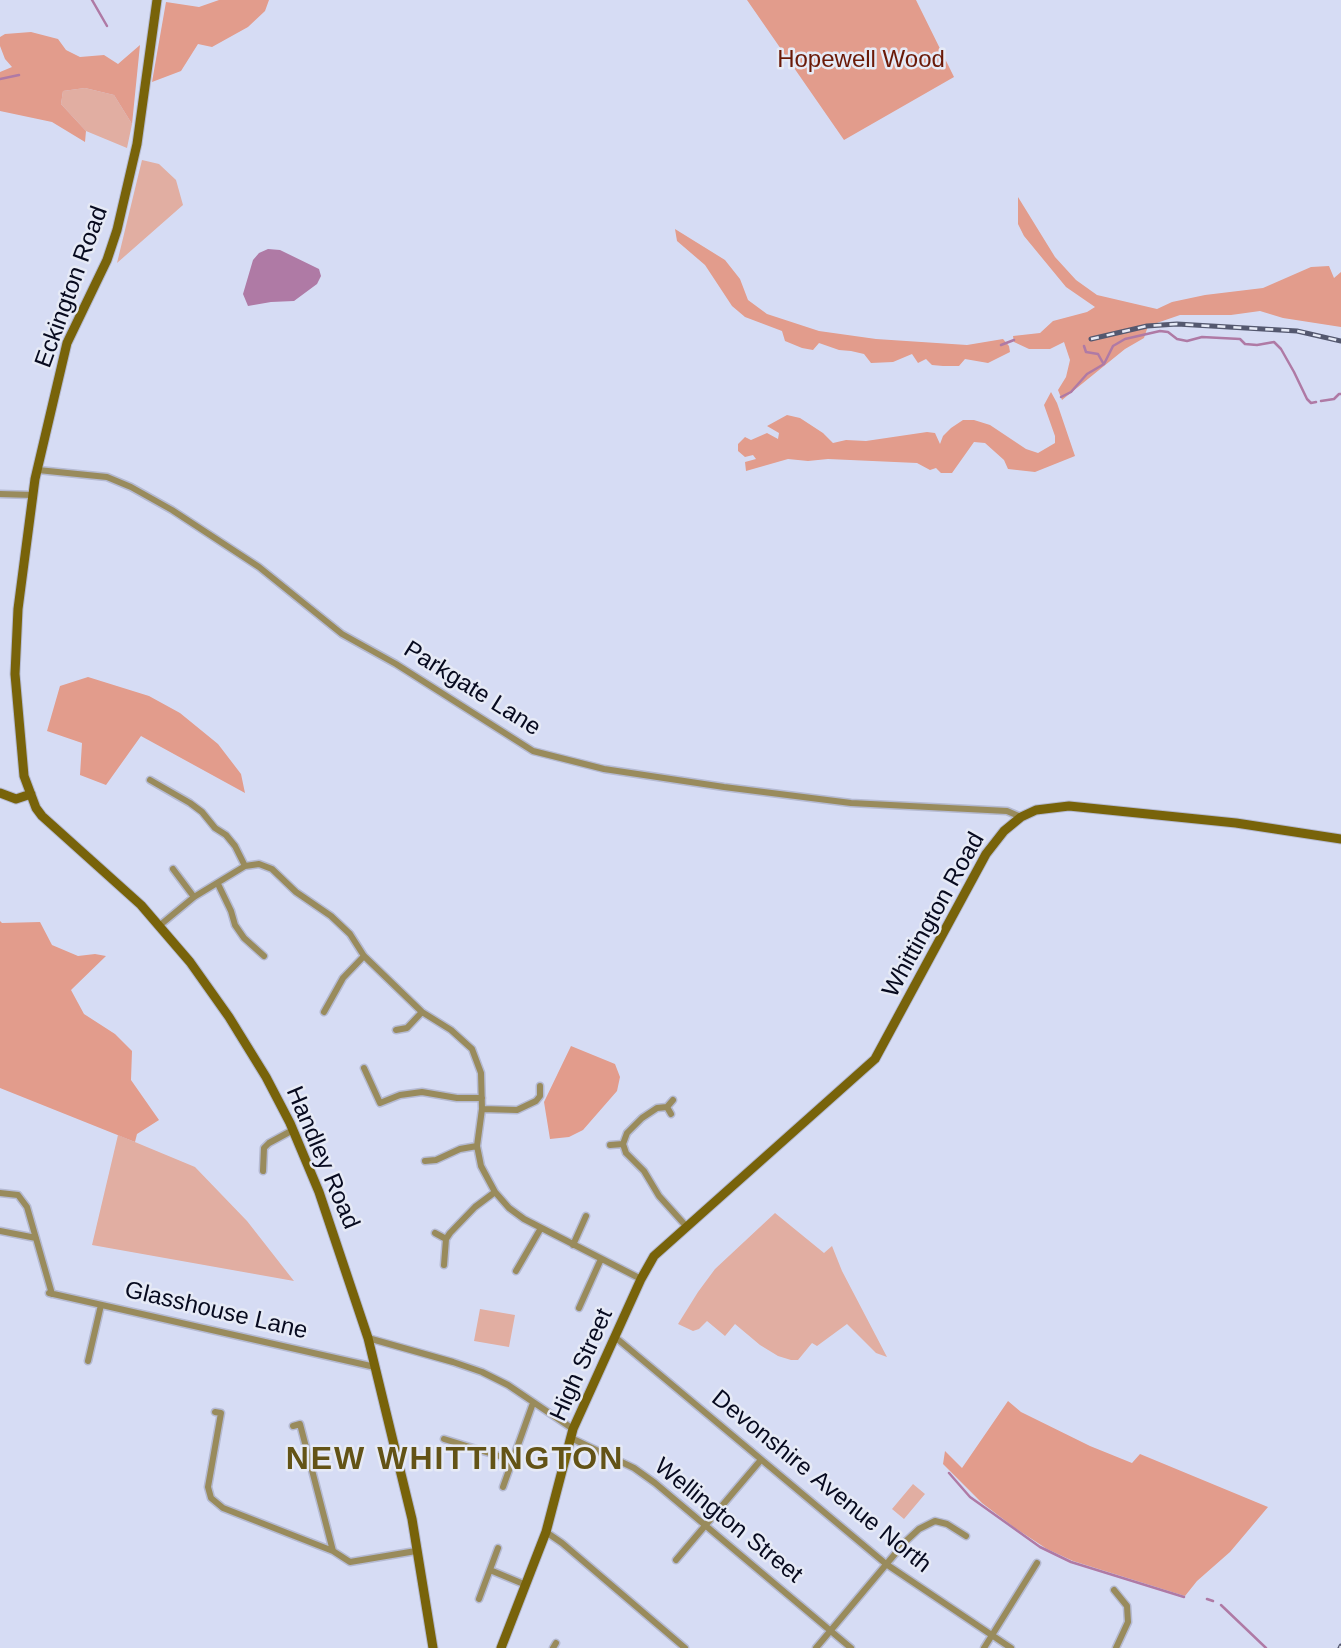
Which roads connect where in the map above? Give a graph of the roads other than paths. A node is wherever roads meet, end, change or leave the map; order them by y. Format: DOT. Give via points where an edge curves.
graph roads {
  1 [pos="157,0"];
  2 [pos="38,470"];
  3 [pos="0,494"];
  4 [pos="33,495"];
  5 [pos="150,780"];
  6 [pos="0,793"];
  7 [pos="31,794"];
  8 [pos="1021,817"];
  9 [pos="1341,839"];
  10 [pos="245,866"];
  11 [pos="173,869"];
  12 [pos="218,884"];
  13 [pos="194,897"];
  14 [pos="159,926"];
  15 [pos="264,956"];
  16 [pos="364,956"];
  17 [pos="324,1012"];
  18 [pos="422,1012"];
  19 [pos="396,1030"];
  20 [pos="364,1069"];
  21 [pos="540,1086"];
  22 [pos="482,1098"];
  23 [pos="673,1100"];
  24 [pos="667,1107"];
  25 [pos="482,1110"];
  26 [pos="671,1114"];
  27 [pos="293,1130"];
  28 [pos="623,1144"];
  29 [pos="610,1145"];
  30 [pos="477,1146"];
  31 [pos="425,1161"];
  32 [pos="263,1171"];
  33 [pos="495,1192"];
  34 [pos="0,1194"];
  35 [pos="714,1202"];
  36 [pos="586,1216"];
  37 [pos="686,1226"];
  38 [pos="541,1228"];
  39 [pos="0,1231"];
  40 [pos="435,1233"];
  41 [pos="36,1238"];
  42 [pos="446,1239"];
  43 [pos="573,1245"];
  44 [pos="601,1259"];
  45 [pos="444,1265"];
  46 [pos="516,1271"];
  47 [pos="641,1279"];
  48 [pos="101,1305"];
  49 [pos="579,1308"];
  50 [pos="615,1337"];
  51 [pos="368,1338"];
  52 [pos="88,1361"];
  53 [pos="375,1367"];
  54 [pos="533,1403"];
  55 [pos="215,1412"];
  56 [pos="293,1426"];
  57 [pos="572,1433"];
  58 [pos="444,1439"];
  59 [pos="512,1460"];
  60 [pos="760,1461"];
  61 [pos="503,1487"];
  62 [pos="705,1525"];
  63 [pos="546,1532"];
  64 [pos="966,1536"];
  65 [pos="498,1548"];
  66 [pos="333,1551"];
  67 [pos="416,1551"];
  68 [pos="676,1560"];
  69 [pos="1037,1563"];
  70 [pos="886,1564"];
  71 [pos="490,1570"];
  72 [pos="526,1585"];
  73 [pos="1114,1590"];
  74 [pos="479,1599"];
  75 [pos="830,1630"];
  76 [pos="992,1635"];
  77 [pos="433,1648"];
  78 [pos="501,1648"];
  79 [pos="685,1648"];
  80 [pos="816,1648"];
  81 [pos="851,1648"];
  82 [pos="984,1648"];
  83 [pos="1011,1648"];
  84 [pos="1116,1648"];
  1 -- 2 [label="main road, Eckington Road" via="137,144 117,230 67,343"];
  2 -- 4 [label="main road, Eckington Road"];
  2 -- 8 [label="street, Parkgate Lane" via="107,477 172,510 259,567 342,634 533,751 604,769 724,788 851,803 1007,811"];
  3 -- 4 [label="street"];
  4 -- 7 [label="main road, Eckington Road" via="18,609 15,674 24,776"];
  5 -- 10 [label="street" via="202,812 235,846"];
  6 -- 7 [label="main road" via="16,799"];
  7 -- 14 [label="main road, Handley Road" via="51,826"];
  8 -- 9 [label="main road, Whittington Road" via="1069,806"];
  8 -- 35 [label="main road, Whittington Road" via="986,854 875,1059"];
  10 -- 12 [label="street"];
  10 -- 16 [label="street" via="259,864 272,869 331,916"];
  11 -- 13 [label="street"];
  12 -- 13 [label="street"];
  12 -- 15 [label="street" via="235,925"];
  13 -- 14 [label="street"];
  14 -- 27 [label="main road, Handley Road" via="229,1017"];
  16 -- 17 [label="street" via="343,978"];
  16 -- 18 [label="street"];
  18 -- 19 [label="street" via="407,1028"];
  18 -- 22 [label="street" via="472,1049 481,1073"];
  20 -- 22 [label="street" via="380,1103 422,1092"];
  21 -- 25 [label="street" via="536,1101 517,1110"];
  22 -- 25 [label="street"];
  23 -- 24 [label="street"];
  24 -- 26 [label="street"];
  24 -- 28 [label="street" via="642,1118"];
  25 -- 30 [label="street"];
  27 -- 32 [label="street" via="264,1149"];
  27 -- 51 [label="main road, Handley Road"];
  28 -- 29 [label="street"];
  28 -- 37 [label="street"];
  30 -- 31 [label="street"];
  30 -- 33 [label="street" via="481,1166"];
  33 -- 38 [label="street" via="509,1208"];
  33 -- 42 [label="street"];
  34 -- 41 [label="street" via="18,1195 23,1200"];
  35 -- 37 [label="main road, High Street"];
  36 -- 43 [label="street"];
  37 -- 47 [label="main road, High Street" via="654,1256"];
  38 -- 43 [label="street"];
  38 -- 46 [label="street"];
  39 -- 41 [label="street"];
  40 -- 42 [label="street"];
  41 -- 48 [label="street, Glasshouse Lane" via="50,1294"];
  42 -- 45 [label="street"];
  43 -- 44 [label="street"];
  44 -- 47 [label="street"];
  44 -- 49 [label="street"];
  47 -- 50 [label="main road, High Street"];
  48 -- 52 [label="street"];
  48 -- 53 [label="street, Glasshouse Lane"];
  50 -- 57 [label="main road, High Street"];
  50 -- 60 [label="street, Devonshire Avenue North"];
  51 -- 53 [label="main road, Handley Road"];
  51 -- 54 [label="street, Wellington Street" via="482,1372"];
  53 -- 67 [label="main road, Handley Road"];
  54 -- 57 [label="street, Wellington Street"];
  54 -- 59 [label="street"];
  55 -- 66 [label="street" via="221,1413 208,1487 211,1498 223,1508"];
  56 -- 66 [label="street" via="300,1424"];
  57 -- 62 [label="street, Wellington Street" via="634,1468"];
  57 -- 63 [label="main road, High Street"];
  58 -- 59 [label="street"];
  59 -- 61 [label="street"];
  60 -- 62 [label="street"];
  60 -- 70 [label="street, Devonshire Avenue North"];
  62 -- 68 [label="street"];
  62 -- 75 [label="street, Wellington Street"];
  63 -- 72 [label="main road, High Street"];
  63 -- 79 [label="street"];
  64 -- 70 [label="street" via="935,1521 919,1529"];
  65 -- 71 [label="street"];
  66 -- 67 [label="street" via="350,1562"];
  67 -- 77 [label="main road, Handley Road"];
  69 -- 76 [label="street"];
  70 -- 75 [label="street"];
  70 -- 76 [label="street, Devonshire Avenue North"];
  71 -- 72 [label="street"];
  71 -- 74 [label="street"];
  72 -- 78 [label="main road, High Street"];
  73 -- 84 [label="street" via="1127,1606 1128,1622"];
  75 -- 80 [label="street"];
  75 -- 81 [label="street, Wellington Street"];
  76 -- 82 [label="street"];
  76 -- 83 [label="street, Devonshire Avenue North"];
}
